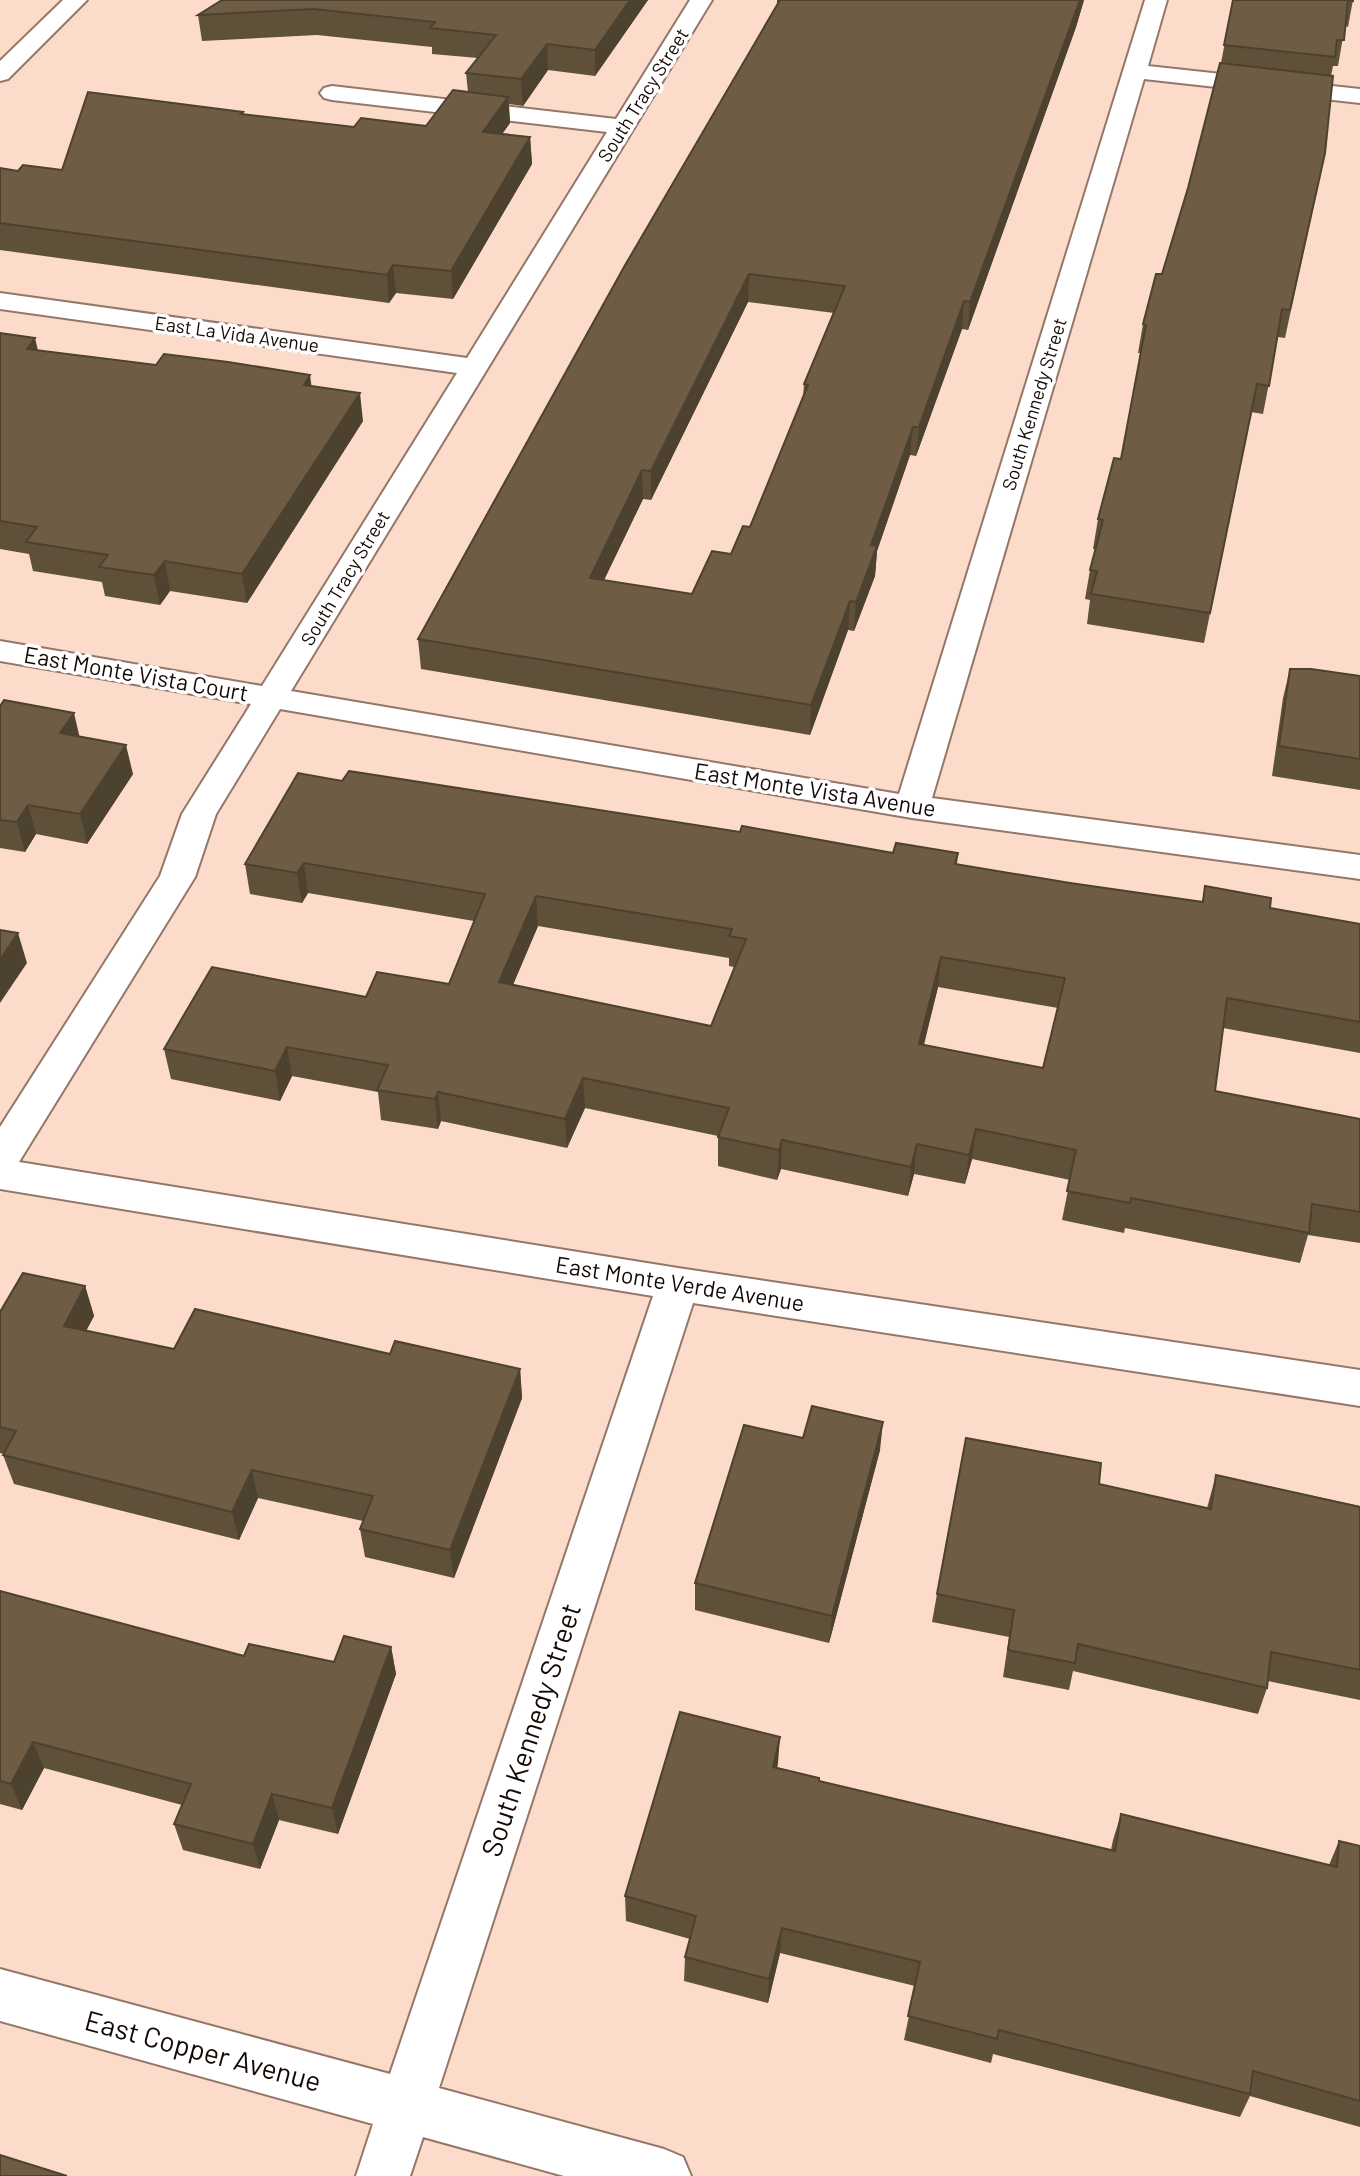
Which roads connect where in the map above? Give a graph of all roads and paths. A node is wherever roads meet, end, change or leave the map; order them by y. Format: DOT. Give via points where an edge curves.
graph roads {
  1 [pos="76,0"];
  2 [pos="701,0"];
  3 [pos="1156,0"];
  4 [pos="1134,71"];
  5 [pos="0,74"];
  6 [pos="332,93"];
  7 [pos="1360,96"];
  8 [pos="623,127"];
  9 [pos="0,301"];
  10 [pos="474,367"];
  11 [pos="0,651"];
  12 [pos="272,698"];
  13 [pos="912,807"];
  14 [pos="1360,867"];
  15 [pos="0,1160"];
  16 [pos="0,1174"];
  17 [pos="678,1284"];
  18 [pos="1360,1388"];
  19 [pos="0,1996"];
  20 [pos="406,2106"];
  21 [pos="383,2176"];
  22 [pos="664,2176"];
  1 -- 5 [label="street"];
  2 -- 8 [label="street, South Tracy Street"];
  3 -- 4 [label="street, South Kennedy Street"];
  4 -- 7 [label="street"];
  4 -- 13 [label="street, South Kennedy Street"];
  6 -- 8 [label="street"];
  8 -- 10 [label="street, South Tracy Street"];
  9 -- 10 [label="street, East La Vida Avenue"];
  10 -- 12 [label="street, South Tracy Street"];
  11 -- 12 [label="street, East Monte Vista Court"];
  12 -- 13 [label="street, East Monte Vista Avenue"];
  12 -- 15 [label="street, South Tracy Street" via="200,814 177,877"];
  13 -- 14 [label="street, East Monte Vista Avenue"];
  16 -- 17 [label="street, East Monte Verde Avenue"];
  17 -- 18 [label="street, East Monte Verde Avenue"];
  17 -- 20 [label="street, South Kennedy Street"];
  19 -- 20 [label="street, East Copper Avenue"];
  20 -- 21 [label="street, South Kennedy Street"];
  20 -- 22 [label="street, East Copper Avenue"];
}
